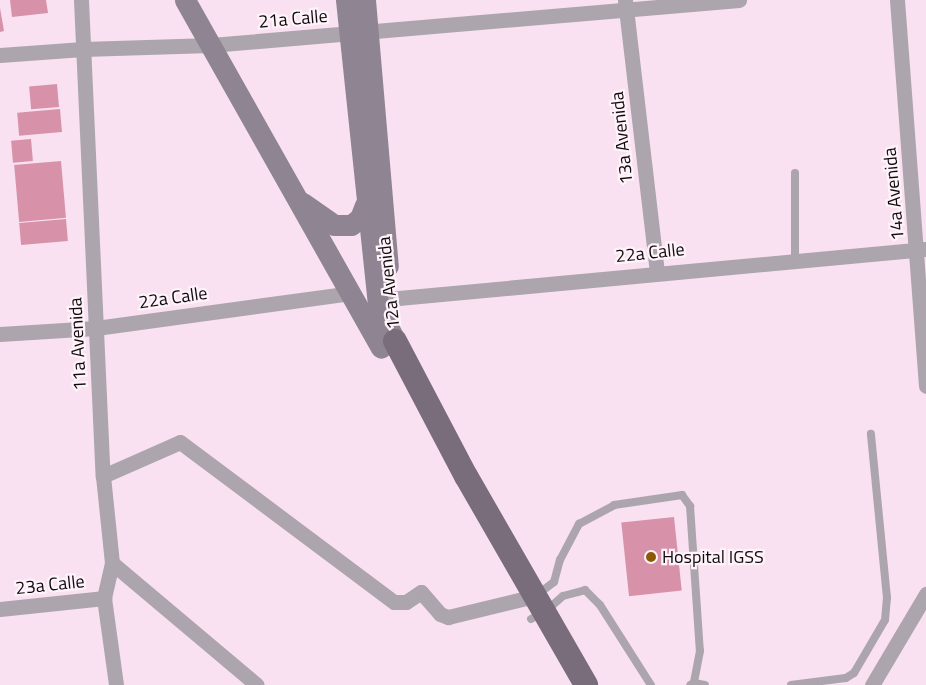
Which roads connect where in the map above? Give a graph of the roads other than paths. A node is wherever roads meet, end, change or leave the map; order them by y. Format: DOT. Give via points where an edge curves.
graph roads {
  1 [pos="81,0"];
  2 [pos="185,0"];
  3 [pos="346,0"];
  4 [pos="365,0"];
  5 [pos="739,0"];
  6 [pos="897,0"];
  7 [pos="626,5"];
  8 [pos="358,33"];
  9 [pos="211,45"];
  10 [pos="83,49"];
  11 [pos="0,55"];
  12 [pos="795,173"];
  13 [pos="297,198"];
  14 [pos="365,205"];
  15 [pos="922,249"];
  16 [pos="795,259"];
  17 [pos="657,271"];
  18 [pos="351,294"];
  19 [pos="384,299"];
  20 [pos="96,328"];
  21 [pos="0,334"];
  22 [pos="388,344"];
  23 [pos="926,386"];
  24 [pos="871,434"];
  25 [pos="103,476"];
  26 [pos="112,563"];
  27 [pos="926,594"];
  28 [pos="104,598"];
  29 [pos="533,607"];
  30 [pos="0,609"];
  31 [pos="692,684"];
  32 [pos="116,685"];
  33 [pos="257,685"];
  34 [pos="568,685"];
  35 [pos="586,685"];
  36 [pos="651,685"];
  37 [pos="706,685"];
  38 [pos="791,685"];
  39 [pos="872,685"];
  1 -- 10 [label="street, 11a Avenida"];
  2 -- 9 [label="main road"];
  3 -- 8 [label="main road, 12a Avenida"];
  4 -- 8 [label="main road, 12a Avenida"];
  5 -- 7 [label="street, 21a Calle"];
  6 -- 15 [label="street, 14a Avenida"];
  7 -- 8 [label="street, 21a Calle"];
  7 -- 17 [label="street, 13a Avenida"];
  8 -- 9 [label="street, 21a Calle"];
  8 -- 14 [label="main road, 12a Avenida"];
  8 -- 19 [label="main road, 12a Avenida"];
  9 -- 10 [label="street, 21a Calle"];
  9 -- 13 [label="main road"];
  10 -- 11 [label="street, 21a Calle"];
  10 -- 20 [label="street, 11a Avenida"];
  12 -- 16 [label="lane"];
  13 -- 14 [label="main road" via="334,225 350,225 360,218"];
  13 -- 18 [label="main road"];
  14 -- 19 [label="main road, 12a Avenida"];
  15 -- 16 [label="street, 22a Calle"];
  15 -- 23 [label="street, 14a Avenida"];
  16 -- 17 [label="street, 22a Calle"];
  17 -- 19 [label="street, 22a Calle"];
  18 -- 20 [label="street, 22a Calle"];
  18 -- 22 [label="main road"];
  19 -- 22 [label="main road, 12a Avenida"];
  20 -- 21 [label="street, 22a Calle"];
  20 -- 25 [label="street, 11a Avenida"];
  22 -- 29 [label="main road" via="452,484"];
  24 -- 38 [label="lane" via="887,598 885,620 854,673 846,678"];
  25 -- 26 [label="street, 11a Avenida"];
  25 -- 29 [label="street" via="176,443 184,444 394,602 401,604 421,592 443,617"];
  26 -- 28 [label="street, 11a Avenida"];
  26 -- 33 [label="street"];
  27 -- 39 [label="street"];
  28 -- 30 [label="street, 23a Calle"];
  28 -- 32 [label="street, 11a Avenida"];
  29 -- 31 [label="lane" via="554,582 560,560 579,524 614,505 682,495 690,506 700,651"];
  29 -- 34 [label="main road"];
  29 -- 35 [label="main road"];
  29 -- 36 [label="lane" via="585,590 600,605"];
  31 -- 37 [label="lane"];
}
